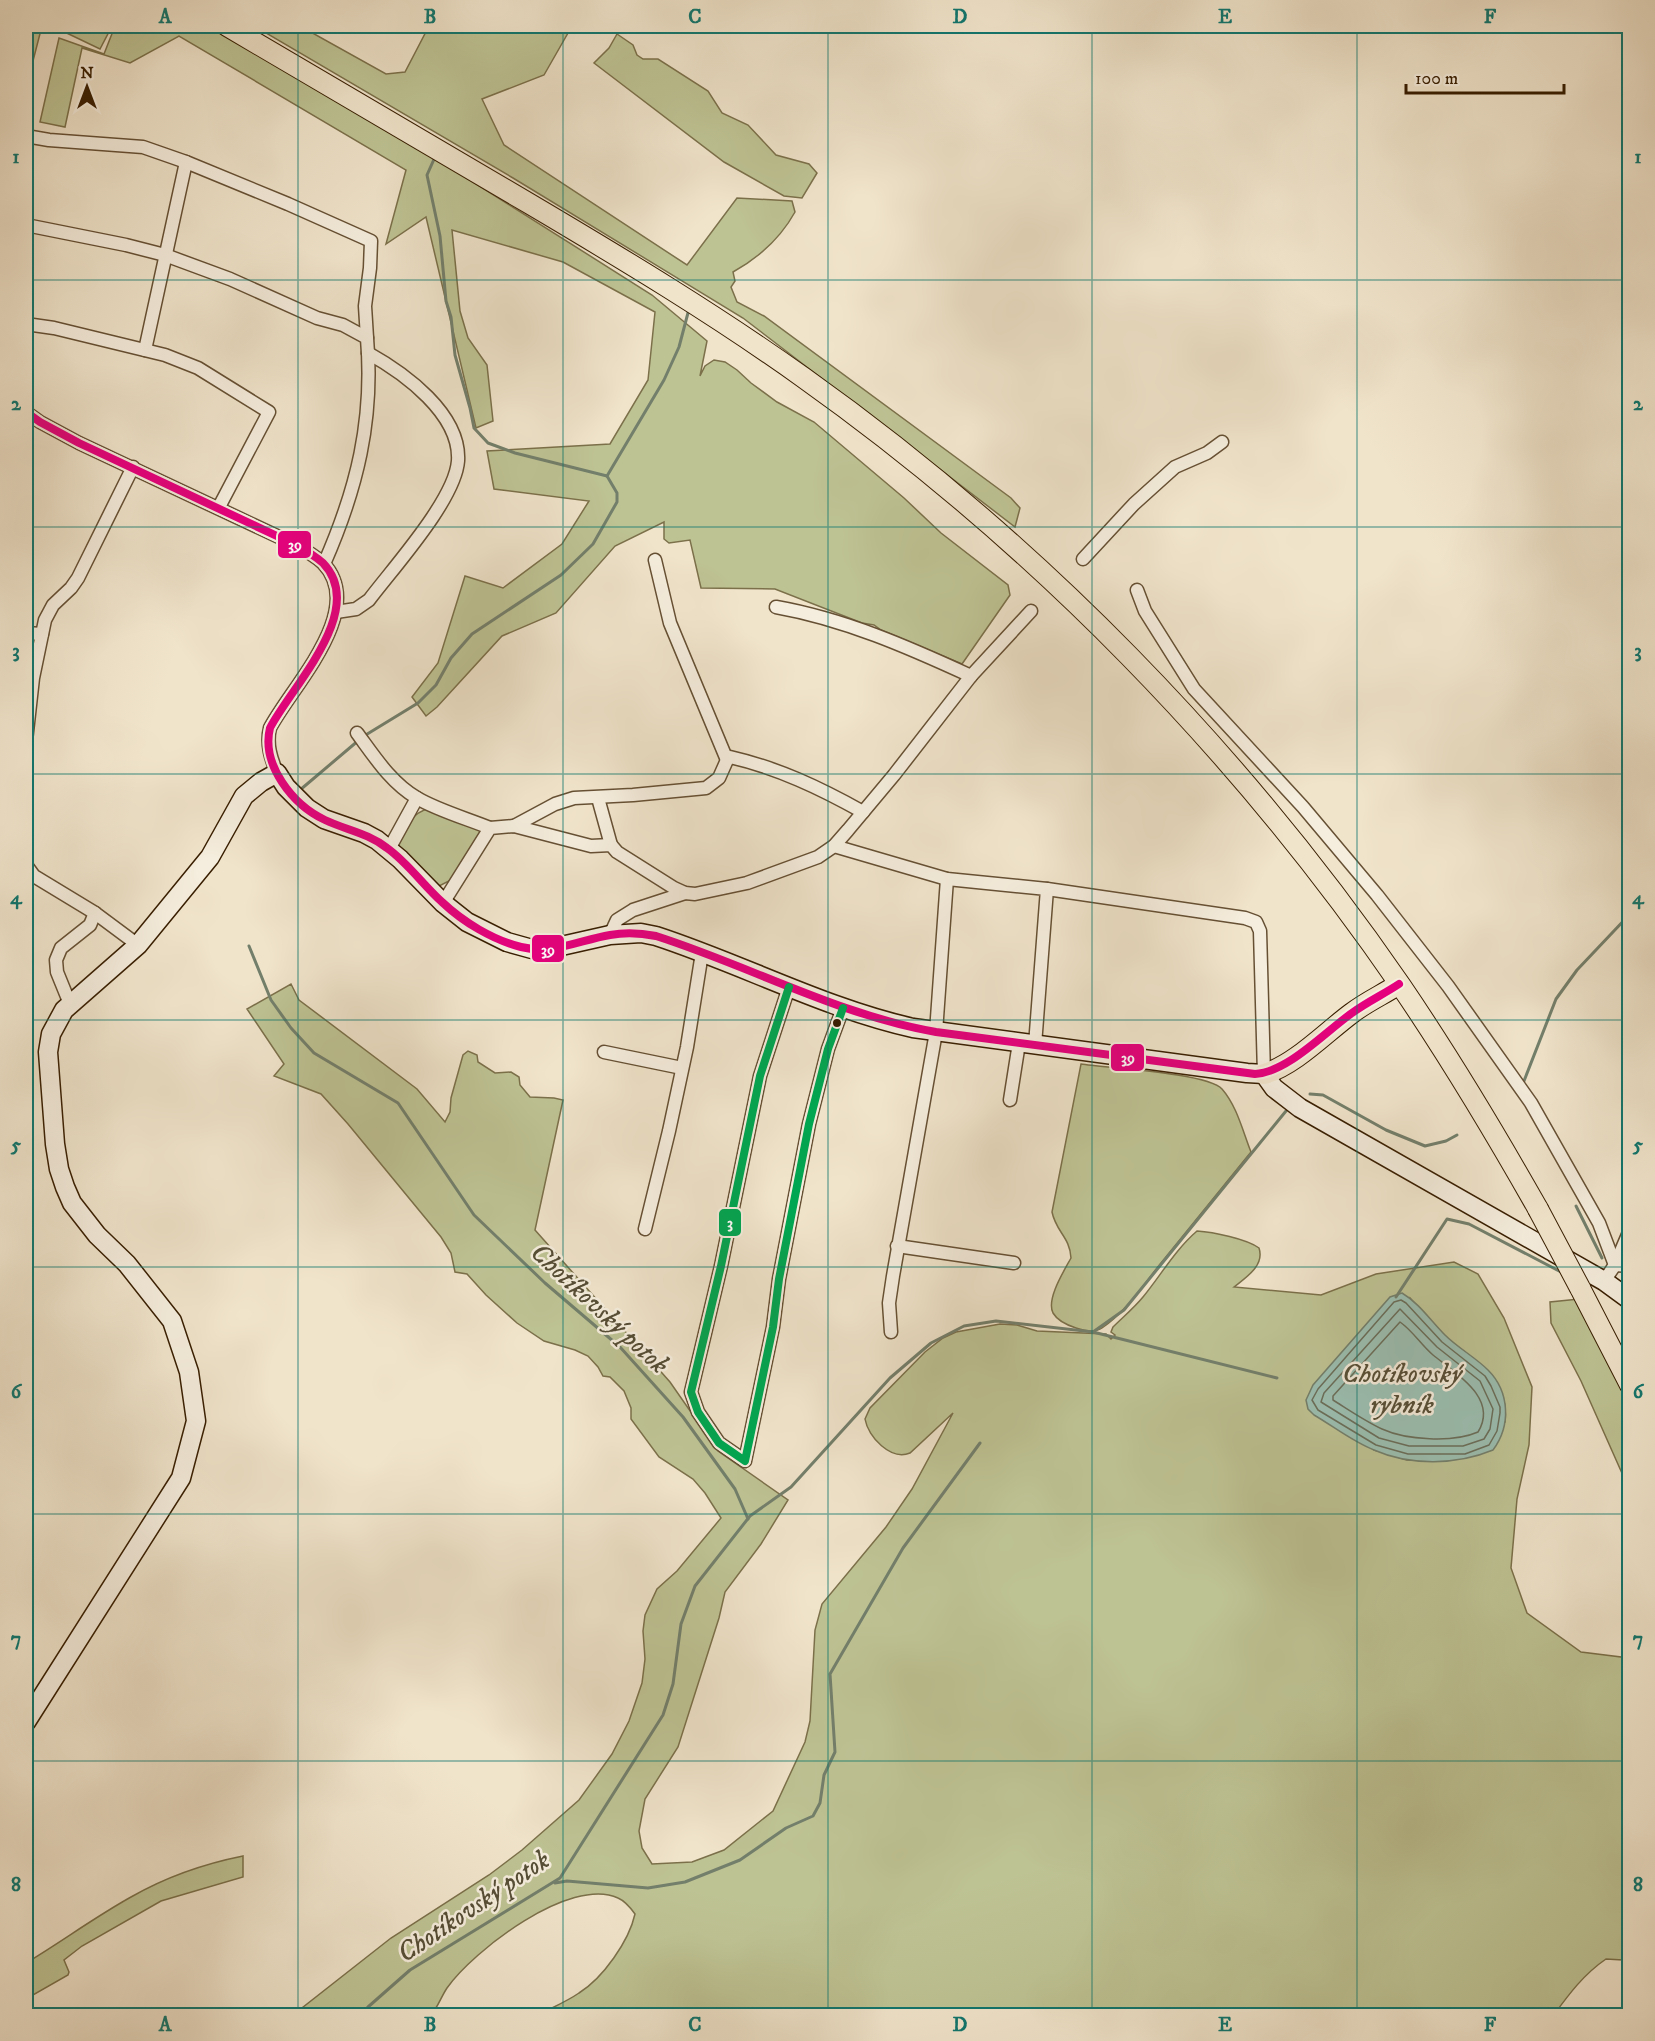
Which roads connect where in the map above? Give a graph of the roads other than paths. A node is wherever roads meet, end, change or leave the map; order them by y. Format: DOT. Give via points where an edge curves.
graph roads {
  1 [pos="227,26"];
  2 [pos="26,136"];
  3 [pos="186,162"];
  4 [pos="26,225"];
  5 [pos="165,255"];
  6 [pos="26,324"];
  7 [pos="367,338"];
  8 [pos="145,350"];
  9 [pos="368,353"];
  10 [pos="26,412"];
  11 [pos="1222,442"];
  12 [pos="133,467"];
  13 [pos="219,507"];
  14 [pos="1083,559"];
  15 [pos="655,560"];
  16 [pos="324,564"];
  17 [pos="1137,590"];
  18 [pos="776,607"];
  19 [pos="1031,611"];
  20 [pos="336,612"];
  21 [pos="26,633"];
  22 [pos="42,634"];
  23 [pos="971,676"];
  24 [pos="28,701"];
  25 [pos="360,737"];
  26 [pos="26,741"];
  27 [pos="727,760"];
  28 [pos="287,787"];
  29 [pos="417,798"];
  30 [pos="598,798"];
  31 [pos="863,812"];
  32 [pos="514,826"];
  33 [pos="490,828"];
  34 [pos="611,844"];
  35 [pos="834,846"];
  36 [pos="389,849"];
  37 [pos="26,865"];
  38 [pos="947,879"];
  39 [pos="1047,889"];
  40 [pos="686,893"];
  41 [pos="443,903"];
  42 [pos="95,913"];
  43 [pos="610,935"];
  44 [pos="138,945"];
  45 [pos="702,953"];
  46 [pos="1399,984"];
  47 [pos="789,987"];
  48 [pos="70,1004"];
  49 [pos="843,1008"];
  50 [pos="936,1032"];
  51 [pos="1027,1044"];
  52 [pos="603,1052"];
  53 [pos="682,1068"];
  54 [pos="1264,1074"];
  55 [pos="1010,1100"];
  56 [pos="645,1229"];
  57 [pos="1629,1230"];
  58 [pos="897,1246"];
  59 [pos="1014,1263"];
  60 [pos="1615,1265"];
  61 [pos="1629,1266"];
  62 [pos="1604,1281"];
  63 [pos="1629,1300"];
  64 [pos="891,1332"];
  65 [pos="1629,1385"];
  66 [pos="26,1722"];
  1 -- 46 [label="main road" via="654,277 804,377 946,488 1054,584 1184,715 1298,848"];
  2 -- 3 [label="street" via="143,147"];
  3 -- 5 [label="street"];
  3 -- 7 [label="street" via="371,241 365,306"];
  4 -- 5 [label="street"];
  5 -- 7 [label="street"];
  5 -- 8 [label="street"];
  6 -- 8 [label="street"];
  7 -- 9 [label="street"];
  8 -- 13 [label="street" via="198,368 269,412"];
  9 -- 16 [label="street" via="363,444 350,498"];
  9 -- 20 [label="street" via="408,379 446,416 458,462 436,512 369,600 356,609"];
  10 -- 12 [label="street"];
  11 -- 14 [label="street" via="1175,467"];
  12 -- 13 [label="street"];
  12 -- 22 [label="street" via="78,578 48,614"];
  13 -- 16 [label="street" via="296,545"];
  15 -- 27 [label="street" via="670,623"];
  16 -- 20 [label="street" via="335,582"];
  17 -- 60 [label="street" via="1145,611 1194,689 1303,807 1377,895 1531,1103 1599,1223"];
  18 -- 23 [label="street" via="814,614 867,632"];
  19 -- 23 [label="street"];
  20 -- 28 [label="street" via="327,638 270,728 269,747"];
  21 -- 22 [label="street"];
  22 -- 24 [label="street"];
  23 -- 31 [label="street"];
  24 -- 26 [label="street"];
  25 -- 29 [label="street" via="390,775"];
  27 -- 30 [label="street" via="719,778 706,788"];
  27 -- 31 [label="street" via="730,757 780,771"];
  28 -- 36 [label="street" via="324,819 364,834"];
  28 -- 44 [label="street" via="261,782 244,796 210,857"];
  29 -- 33 [label="street"];
  29 -- 36 [label="street"];
  30 -- 32 [label="street" via="574,798 555,804"];
  30 -- 34 [label="street"];
  31 -- 35 [label="street"];
  32 -- 33 [label="street"];
  32 -- 34 [label="street" via="591,846"];
  33 -- 41 [label="street"];
  34 -- 40 [label="street" via="617,852"];
  35 -- 38 [label="street"];
  35 -- 40 [label="street" via="818,857 747,883 713,892"];
  36 -- 41 [label="street"];
  37 -- 42 [label="street" via="34,876"];
  38 -- 39 [label="street"];
  38 -- 50 [label="street"];
  39 -- 51 [label="street"];
  39 -- 54 [label="street" via="1256,922 1260,931"];
  40 -- 43 [label="street" via="633,910 617,920"];
  41 -- 43 [label="street" via="467,922 520,947 556,948"];
  42 -- 44 [label="street"];
  42 -- 48 [label="street" via="90,925 61,948 56,960"];
  43 -- 45 [label="street" via="656,936"];
  44 -- 48 [label="street"];
  45 -- 47 [label="street"];
  45 -- 53 [label="street"];
  46 -- 54 [label="main road" via="1354,1011 1287,1063"];
  46 -- 65 [label="main road, bridge" via="1474,1099 1538,1209"];
  47 -- 49 [label="street"];
  47 -- 49 [label="street" via="760,1076 691,1392 698,1412 720,1443 745,1461 809,1124"];
  48 -- 66 [label="street" via="57,1019 48,1052 59,1169 72,1203 97,1235 128,1264 172,1321 189,1372 196,1421 181,1478"];
  49 -- 50 [label="street"];
  50 -- 51 [label="street"];
  50 -- 58 [label="street"];
  51 -- 54 [label="street"];
  51 -- 55 [label="street"];
  52 -- 53 [label="street"];
  53 -- 56 [label="street"];
  54 -- 62 [label="street" via="1274,1088 1300,1108"];
  57 -- 60 [label="street"];
  58 -- 59 [label="street"];
  58 -- 64 [label="street"];
  60 -- 61 [label="street"];
  60 -- 62 [label="street"];
  62 -- 63 [label="street"];
}
